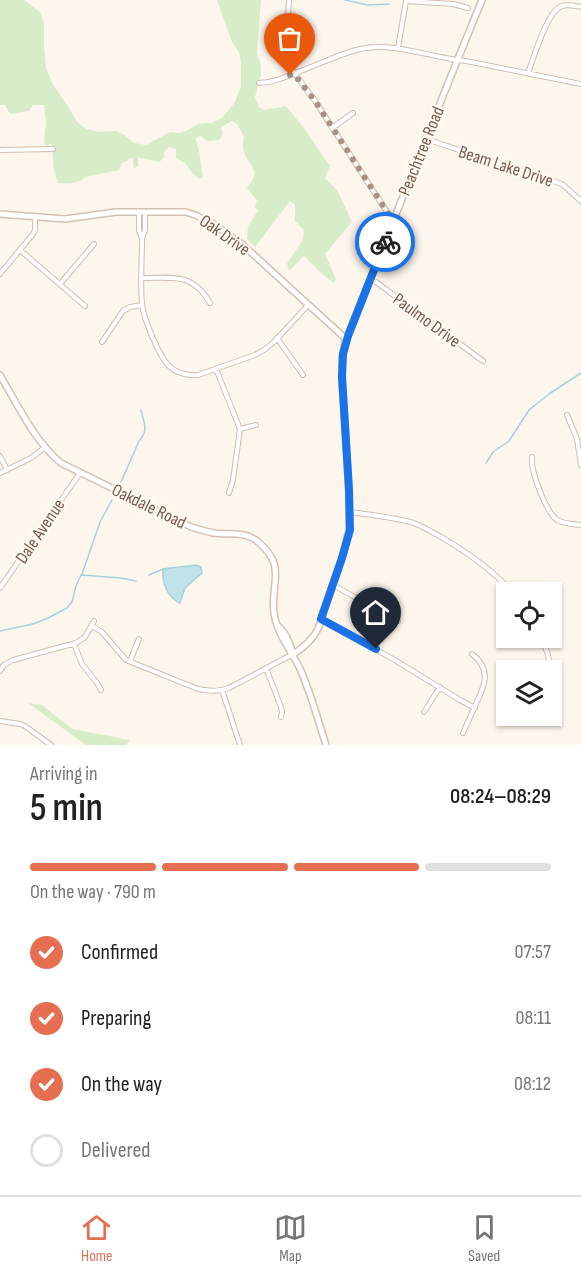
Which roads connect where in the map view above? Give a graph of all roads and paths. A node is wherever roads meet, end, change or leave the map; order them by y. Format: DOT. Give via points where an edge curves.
graph roads {
  1 [pos="289,0"];
  2 [pos="406,0"];
  3 [pos="482,0"];
  4 [pos="581,7"];
  5 [pos="468,8"];
  6 [pos="398,48"];
  7 [pos="458,60"];
  8 [pos="528,72"];
  9 [pos="294,74"];
  10 [pos="259,83"];
  11 [pos="581,84"];
  12 [pos="353,113"];
  13 [pos="332,128"];
  14 [pos="426,139"];
  15 [pos="53,149"];
  16 [pos="0,150"];
  17 [pos="581,201"];
  18 [pos="142,211"];
  19 [pos="0,214"];
  20 [pos="35,217"];
  21 [pos="393,221"];
  22 [pos="94,244"];
  23 [pos="20,250"];
  24 [pos="0,274"];
  25 [pos="142,278"];
  26 [pos="370,280"];
  27 [pos="60,284"];
  28 [pos="210,303"];
  29 [pos="142,305"];
  30 [pos="308,305"];
  31 [pos="85,306"];
  32 [pos="277,339"];
  33 [pos="346,339"];
  34 [pos="102,342"];
  35 [pos="483,361"];
  36 [pos="216,369"];
  37 [pos="0,375"];
  38 [pos="303,375"];
  39 [pos="567,415"];
  40 [pos="256,425"];
  41 [pos="240,429"];
  42 [pos="45,447"];
  43 [pos="0,456"];
  44 [pos="532,457"];
  45 [pos="581,465"];
  46 [pos="7,470"];
  47 [pos="0,473"];
  48 [pos="80,473"];
  49 [pos="229,493"];
  50 [pos="350,512"];
  51 [pos="581,525"];
  52 [pos="503,582"];
  53 [pos="333,585"];
  54 [pos="0,588"];
  55 [pos="321,619"];
  56 [pos="398,621"];
  57 [pos="139,639"];
  58 [pos="74,644"];
  59 [pos="293,654"];
  60 [pos="472,654"];
  61 [pos="130,661"];
  62 [pos="266,668"];
  63 [pos="0,671"];
  64 [pos="440,687"];
  65 [pos="101,690"];
  66 [pos="222,690"];
  67 [pos="475,708"];
  68 [pos="424,712"];
  69 [pos="281,717"];
  70 [pos="0,721"];
  71 [pos="463,733"];
  72 [pos="51,745"];
  73 [pos="240,745"];
  74 [pos="326,745"];
  1 -- 9 [label="street" via="286,50"];
  2 -- 5 [label="street"];
  2 -- 6 [label="street"];
  3 -- 7 [label="street, Peachtree Road"];
  4 -- 8 [label="street" via="564,5 553,12"];
  6 -- 7 [label="street"];
  6 -- 9 [label="street" via="356,50"];
  7 -- 8 [label="street"];
  7 -- 14 [label="street, Peachtree Road"];
  8 -- 11 [label="street"];
  9 -- 10 [label="street"];
  9 -- 13 [label="street"];
  12 -- 13 [label="street"];
  13 -- 21 [label="street"];
  14 -- 17 [label="street, Beam Lake Drive" via="562,184"];
  14 -- 21 [label="street, Peachtree Road"];
  15 -- 16 [label="street"];
  18 -- 20 [label="street, Oak Drive" via="72,219"];
  18 -- 25 [label="street"];
  18 -- 30 [label="street, Oak Drive" via="192,213 212,223"];
  19 -- 20 [label="street, Oak Drive"];
  20 -- 23 [label="street" via="34,231"];
  21 -- 26 [label="street, Peachtree Road"];
  22 -- 27 [label="street"];
  23 -- 24 [label="street"];
  23 -- 27 [label="street"];
  25 -- 28 [label="street" via="188,280"];
  25 -- 29 [label="street"];
  26 -- 33 [label="street, Peachtree Road"];
  26 -- 35 [label="street, Paulmo Drive"];
  27 -- 31 [label="street"];
  29 -- 34 [label="street" via="123,310"];
  29 -- 36 [label="street" via="161,356 171,368 189,375"];
  30 -- 32 [label="street"];
  30 -- 33 [label="street, Oak Drive"];
  32 -- 36 [label="street" via="260,352"];
  32 -- 38 [label="street"];
  33 -- 50 [label="street, Peachtree Road" via="342,377"];
  36 -- 41 [label="street"];
  37 -- 42 [label="street, Oakdale Road"];
  39 -- 45 [label="street" via="577,439"];
  40 -- 41 [label="street"];
  41 -- 49 [label="street"];
  42 -- 46 [label="street"];
  42 -- 48 [label="street, Oakdale Road" via="61,463"];
  43 -- 46 [label="street"];
  44 -- 51 [label="street" via="548,509 561,522"];
  46 -- 47 [label="street"];
  48 -- 54 [label="street, Dale Avenue"];
  48 -- 59 [label="street, Oakdale Road" via="191,526 247,536 259,543 273,560 274,615"];
  50 -- 52 [label="street" via="424,528"];
  50 -- 53 [label="street, Peachtree Road" via="350,530"];
  53 -- 55 [label="street, Peachtree Road"];
  53 -- 56 [label="street"];
  55 -- 59 [label="street, Peachtree Road" via="309,641"];
  55 -- 64 [label="street"];
  57 -- 61 [label="street"];
  58 -- 61 [label="street" via="85,637 93,623"];
  58 -- 63 [label="street" via="13,660"];
  58 -- 65 [label="street" via="82,664"];
  59 -- 62 [label="street, Peachtree Road"];
  59 -- 74 [label="street, Oakdale Road"];
  60 -- 67 [label="street" via="482,665 485,678"];
  61 -- 66 [label="street" via="198,689"];
  62 -- 66 [label="street, Peachtree Road"];
  62 -- 69 [label="street"];
  64 -- 67 [label="street"];
  64 -- 68 [label="street"];
  66 -- 73 [label="street"];
  67 -- 71 [label="street"];
  70 -- 72 [label="street" via="25,726"];
}
